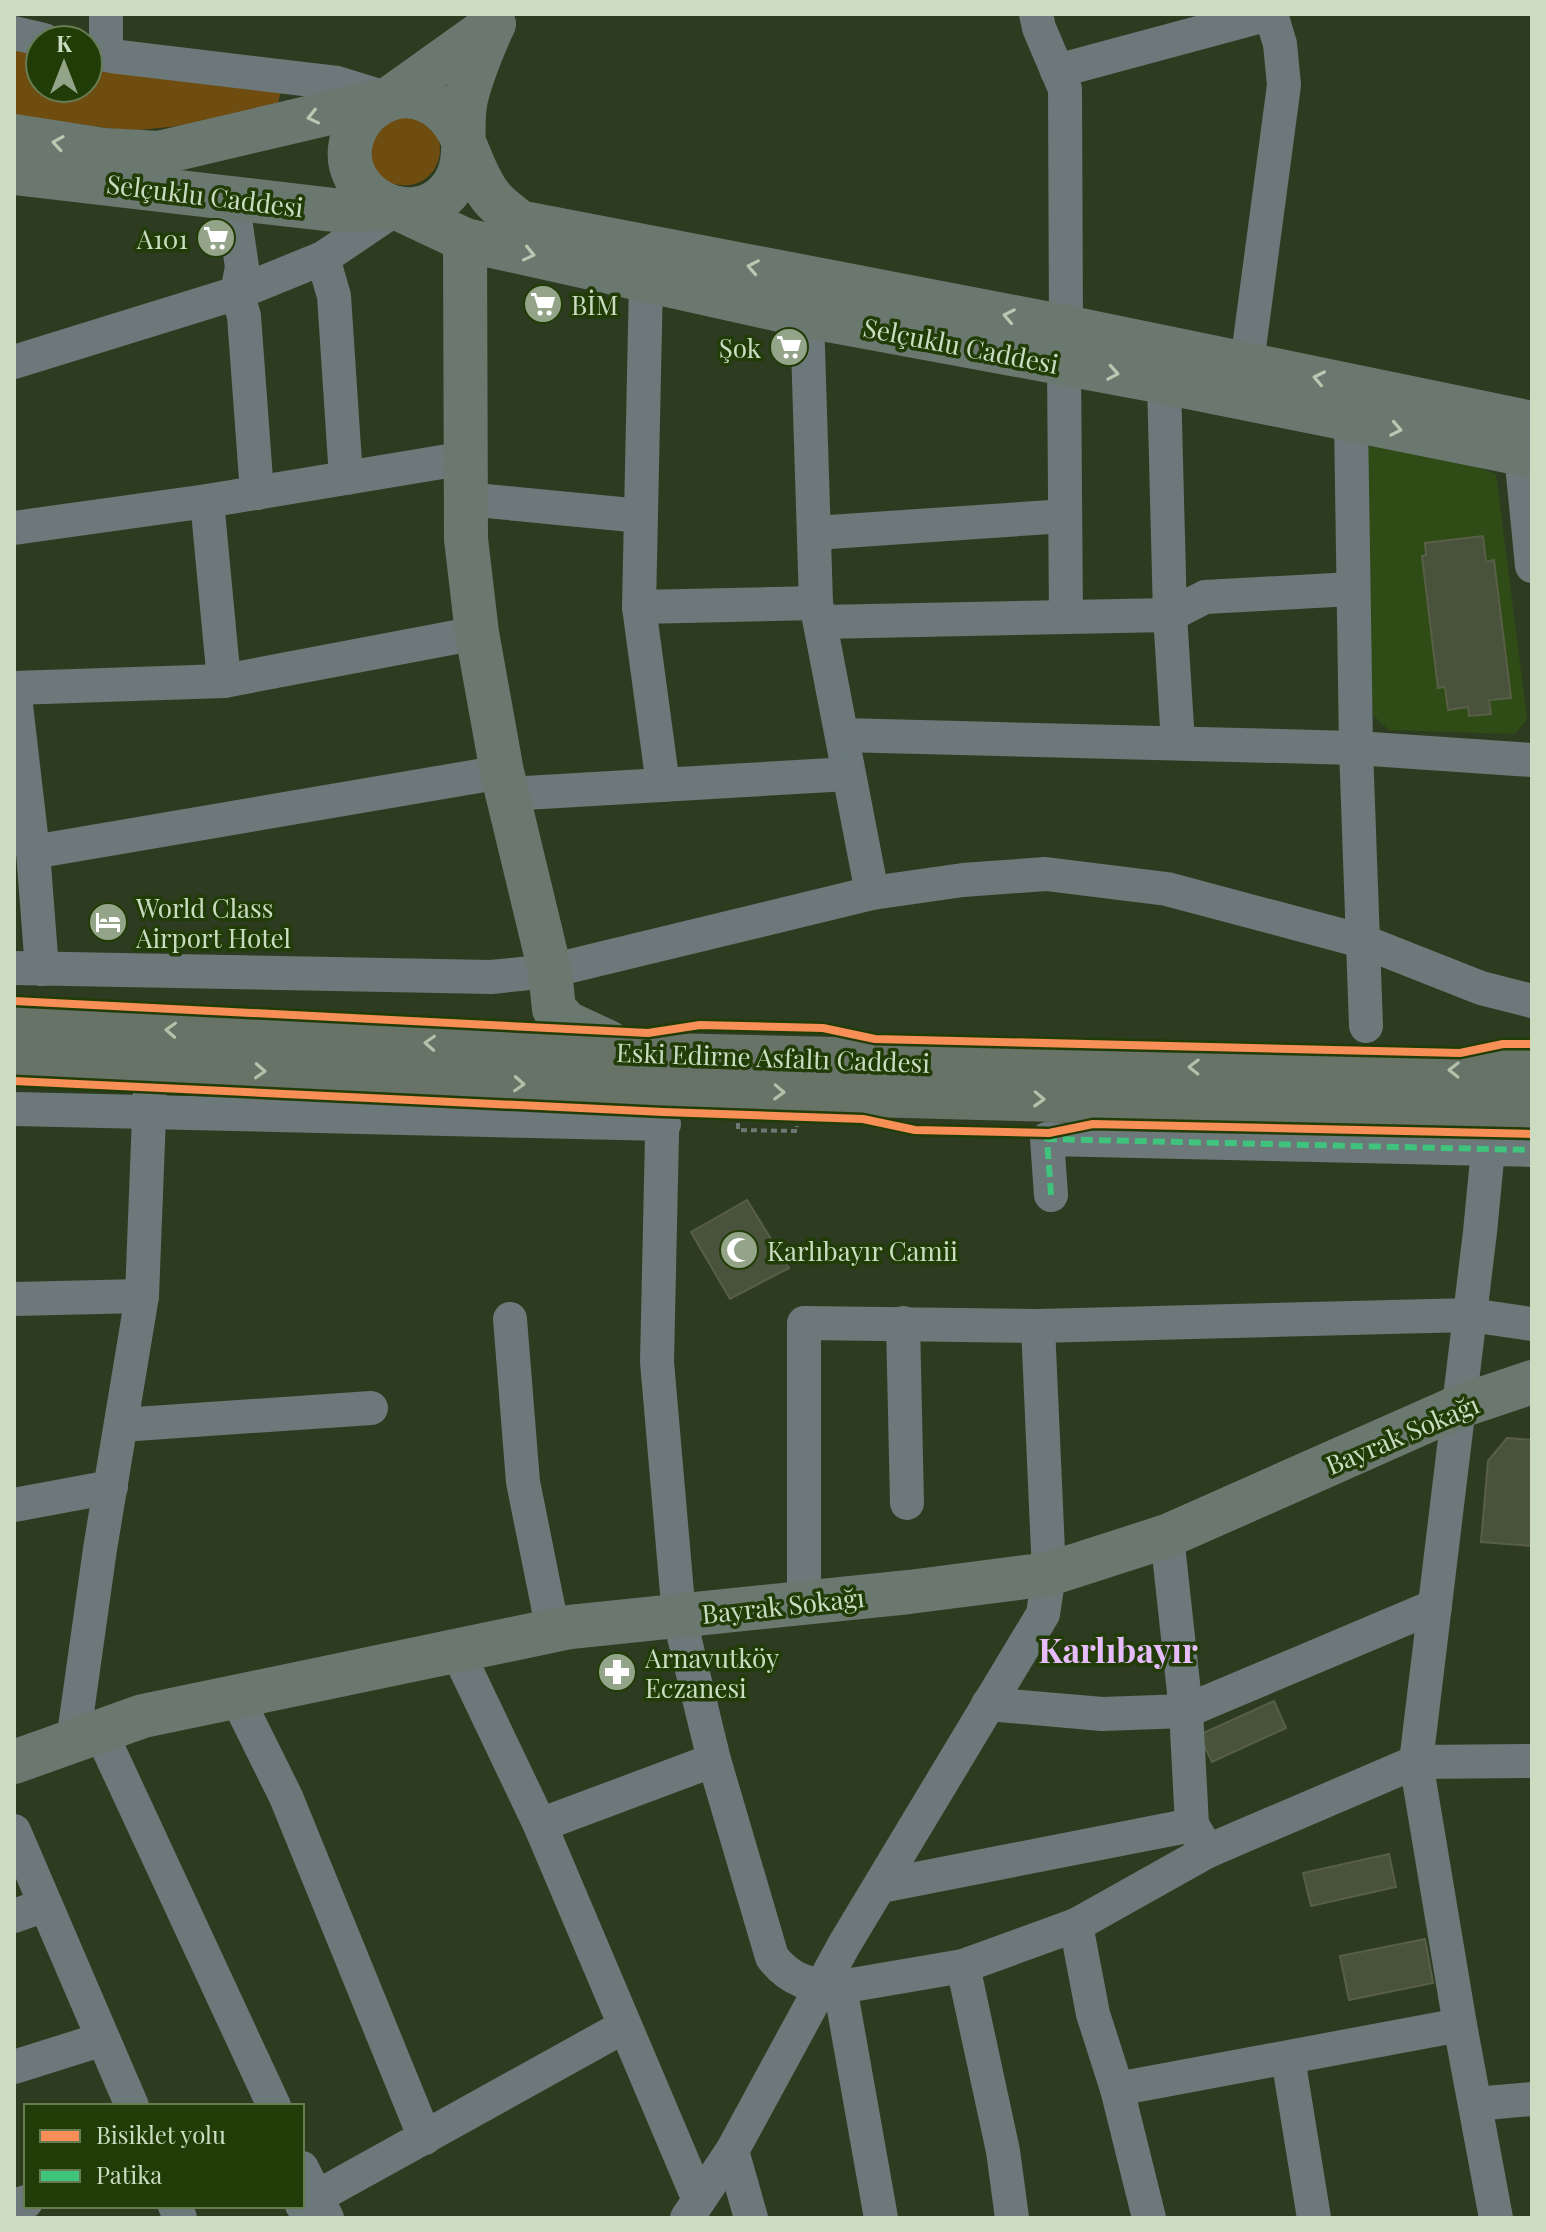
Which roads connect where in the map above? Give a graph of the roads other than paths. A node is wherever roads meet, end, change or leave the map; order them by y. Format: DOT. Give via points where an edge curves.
graph roads {
  1 [pos="1036,14"];
  2 [pos="1270,14"];
  3 [pos="496,18"];
  4 [pos="104,54"];
  5 [pos="1057,71"];
  6 [pos="389,99"];
  7 [pos="14,136"];
  8 [pos="462,139"];
  9 [pos="14,173"];
  10 [pos="224,197"];
  11 [pos="397,208"];
  12 [pos="465,240"];
  13 [pos="323,258"];
  14 [pos="646,281"];
  15 [pos="237,293"];
  16 [pos="807,316"];
  17 [pos="1065,346"];
  18 [pos="14,362"];
  19 [pos="1247,363"];
  20 [pos="1164,382"];
  21 [pos="1351,420"];
  22 [pos="1527,438"];
  23 [pos="346,478"];
  24 [pos="466,478"];
  25 [pos="257,493"];
  26 [pos="207,501"];
  27 [pos="641,516"];
  28 [pos="1065,516"];
  29 [pos="14,528"];
  30 [pos="815,533"];
  31 [pos="1532,566"];
  32 [pos="1352,589"];
  33 [pos="639,607"];
  34 [pos="818,613"];
  35 [pos="1170,615"];
  36 [pos="1066,617"];
  37 [pos="477,633"];
  38 [pos="224,681"];
  39 [pos="14,688"];
  40 [pos="842,735"];
  41 [pos="1178,743"];
  42 [pos="1356,748"];
  43 [pos="1532,760"];
  44 [pos="848,774"];
  45 [pos="505,783"];
  46 [pos="663,785"];
  47 [pos="33,852"];
  48 [pos="872,893"];
  49 [pos="1362,941"];
  50 [pos="28,969"];
  51 [pos="552,990"];
  52 [pos="1532,1001"];
  53 [pos="14,1021"];
  54 [pos="1366,1026"];
  55 [pos="496,1047"];
  56 [pos="623,1054"];
  57 [pos="14,1057"];
  58 [pos="151,1065"];
  59 [pos="1532,1072"];
  60 [pos="663,1107"];
  61 [pos="14,1109"];
  62 [pos="147,1114"];
  63 [pos="1504,1122"];
  64 [pos="1532,1150"];
  65 [pos="1051,1195"];
  66 [pos="142,1296"];
  67 [pos="14,1299"];
  68 [pos="1470,1315"];
  69 [pos="510,1319"];
  70 [pos="903,1323"];
  71 [pos="1532,1324"];
  72 [pos="1038,1326"];
  73 [pos="1532,1382"];
  74 [pos="1458,1407"];
  75 [pos="371,1408"];
  76 [pos="121,1425"];
  77 [pos="111,1487"];
  78 [pos="907,1503"];
  79 [pos="14,1505"];
  80 [pos="1167,1536"];
  81 [pos="1049,1574"];
  82 [pos="804,1602"];
  83 [pos="1435,1606"];
  84 [pos="679,1616"];
  85 [pos="553,1631"];
  86 [pos="457,1651"];
  87 [pos="236,1696"];
  88 [pos="988,1704"];
  89 [pos="1186,1711"];
  90 [pos="87,1736"];
  91 [pos="714,1760"];
  92 [pos="1532,1761"];
  93 [pos="14,1762"];
  94 [pos="1416,1762"];
  95 [pos="540,1825"];
  96 [pos="14,1831"];
  97 [pos="1200,1838"];
  98 [pos="881,1886"];
  99 [pos="30,1910"];
  100 [pos="1076,1925"];
  101 [pos="963,1966"];
  102 [pos="831,1987"];
  103 [pos="1460,2025"];
  104 [pos="625,2026"];
  105 [pos="103,2039"];
  106 [pos="1288,2058"];
  107 [pos="14,2067"];
  108 [pos="1117,2089"];
  109 [pos="1532,2099"];
  110 [pos="131,2104"];
  111 [pos="273,2104"];
  112 [pos="1475,2104"];
  113 [pos="425,2138"];
  114 [pos="732,2151"];
  115 [pos="310,2199"];
  116 [pos="294,2208"];
  117 [pos="693,2209"];
  118 [pos="277,2218"];
  119 [pos="751,2218"];
  120 [pos="881,2218"];
  121 [pos="1012,2218"];
  122 [pos="1149,2218"];
  123 [pos="1314,2218"];
  124 [pos="1496,2218"];
  1 -- 5 [label="street"];
  2 -- 5 [label="street"];
  2 -- 19 [label="street" via="1280,44 1284,85"];
  3 -- 6 [label="main road"];
  3 -- 8 [label="main road" via="472,74"];
  4 -- 6 [label="street" via="337,83"];
  5 -- 17 [label="street" via="1065,89"];
  6 -- 7 [label="main road, Selçuklu Caddesi, one-way" via="159,153"];
  6 -- 8 [label="main road, Selçuklu Caddesi" via="423,98 441,107"];
  6 -- 11 [label="main road, Selçuklu Caddesi" via="362,118 350,149 360,186 374,200"];
  8 -- 11 [label="main road, Selçuklu Caddesi" via="464,159 447,194 430,205"];
  17 -- 8 [label="main road, Selçuklu Caddesi, one-way" via="519,222 491,197"];
  9 -- 10 [label="main road, Selçuklu Caddesi"];
  10 -- 11 [label="main road, Selçuklu Caddesi" via="334,210"];
  10 -- 15 [label="street" via="235,219 242,267"];
  11 -- 12 [label="main road, Selçuklu Caddesi"];
  11 -- 13 [label="street"];
  12 -- 14 [label="main road, Selçuklu Caddesi, one-way"];
  12 -- 24 [label="main road"];
  13 -- 15 [label="street"];
  13 -- 23 [label="street" via="334,296"];
  14 -- 16 [label="main road, Selçuklu Caddesi"];
  14 -- 27 [label="street"];
  15 -- 18 [label="street"];
  15 -- 25 [label="street" via="244,316"];
  16 -- 17 [label="main road, Selçuklu Caddesi"];
  16 -- 30 [label="street"];
  17 -- 19 [label="main road, Selçuklu Caddesi"];
  17 -- 20 [label="main road, Selçuklu Caddesi, one-way"];
  17 -- 28 [label="street"];
  22 -- 19 [label="main road, Selçuklu Caddesi, one-way"];
  20 -- 21 [label="main road, Selçuklu Caddesi"];
  20 -- 35 [label="street"];
  21 -- 22 [label="main road, Selçuklu Caddesi, one-way"];
  21 -- 32 [label="street"];
  22 -- 31 [label="street"];
  23 -- 24 [label="street"];
  23 -- 25 [label="street"];
  24 -- 27 [label="street"];
  24 -- 37 [label="main road" via="466,539"];
  25 -- 26 [label="street"];
  26 -- 29 [label="street"];
  26 -- 38 [label="street"];
  27 -- 33 [label="street"];
  28 -- 30 [label="street"];
  28 -- 36 [label="street"];
  30 -- 34 [label="street"];
  32 -- 35 [label="street" via="1205,597"];
  32 -- 42 [label="street"];
  33 -- 34 [label="street"];
  33 -- 46 [label="street"];
  34 -- 36 [label="street"];
  34 -- 40 [label="street"];
  35 -- 36 [label="street"];
  35 -- 41 [label="street"];
  37 -- 38 [label="street"];
  37 -- 45 [label="main road"];
  38 -- 39 [label="street"];
  39 -- 47 [label="street"];
  40 -- 41 [label="street"];
  40 -- 44 [label="street"];
  41 -- 42 [label="street"];
  42 -- 43 [label="street"];
  42 -- 49 [label="street"];
  44 -- 46 [label="street"];
  44 -- 48 [label="street"];
  45 -- 46 [label="street"];
  45 -- 47 [label="street"];
  45 -- 51 [label="main road"];
  47 -- 50 [label="street"];
  48 -- 49 [label="street" via="1046,874 1167,889"];
  48 -- 51 [label="street"];
  49 -- 52 [label="street" via="1481,988"];
  49 -- 54 [label="street"];
  50 -- 51 [label="street" via="491,977"];
  51 -- 55 [label="main road" via="531,1029"];
  51 -- 56 [label="main road" via="567,1023"];
  55 -- 53 [label="highway, Eski Edirne Asfaltı Caddesi, one-way"];
  55 -- 56 [label="highway, Eski Edirne Asfaltı Caddesi"];
  59 -- 56 [label="highway, Eski Edirne Asfaltı Caddesi, one-way"];
  57 -- 58 [label="highway, Eski Edirne Asfaltı Caddesi"];
  58 -- 60 [label="highway, Eski Edirne Asfaltı Caddesi, one-way"];
  58 -- 62 [label="street"];
  60 -- 62 [label="street, Eski Edirne Asfaltı Caddesi"];
  60 -- 63 [label="highway, Eski Edirne Asfaltı Caddesi, one-way"];
  60 -- 84 [label="street" via="657,1362"];
  61 -- 62 [label="street, Eski Edirne Asfaltı Caddesi"];
  62 -- 66 [label="street"];
  63 -- 64 [label="street, Eski Edirne Asfaltı Caddesi"];
  63 -- 65 [label="street, Eski Edirne Asfaltı Caddesi" via="1047,1139"];
  63 -- 68 [label="street"];
  66 -- 67 [label="street"];
  66 -- 76 [label="street"];
  68 -- 71 [label="street"];
  68 -- 72 [label="street"];
  68 -- 74 [label="street"];
  69 -- 85 [label="street" via="523,1482"];
  70 -- 72 [label="street"];
  70 -- 78 [label="street"];
  70 -- 82 [label="street" via="804,1323"];
  72 -- 81 [label="street"];
  73 -- 74 [label="main road, Bayrak Sokağı"];
  74 -- 80 [label="main road, Bayrak Sokağı"];
  74 -- 83 [label="street"];
  75 -- 76 [label="street"];
  76 -- 77 [label="street"];
  77 -- 79 [label="street"];
  77 -- 90 [label="street"];
  80 -- 81 [label="main road, Bayrak Sokağı"];
  80 -- 89 [label="street"];
  81 -- 82 [label="main road, Bayrak Sokağı"];
  81 -- 88 [label="street" via="1043,1614"];
  82 -- 84 [label="main road, Bayrak Sokağı"];
  83 -- 89 [label="street"];
  83 -- 94 [label="street"];
  84 -- 85 [label="main road, Bayrak Sokağı"];
  84 -- 91 [label="street"];
  85 -- 86 [label="main road, Bayrak Sokağı"];
  86 -- 87 [label="main road, Bayrak Sokağı"];
  86 -- 95 [label="street"];
  87 -- 90 [label="main road, Bayrak Sokağı" via="143,1716"];
  87 -- 113 [label="street" via="286,1797"];
  88 -- 89 [label="street" via="1102,1714"];
  88 -- 98 [label="street"];
  89 -- 97 [label="street"];
  90 -- 93 [label="main road, Bayrak Sokağı"];
  90 -- 111 [label="street"];
  91 -- 95 [label="street"];
  91 -- 102 [label="street" via="772,1957 793,1979"];
  92 -- 94 [label="street"];
  94 -- 97 [label="street"];
  94 -- 103 [label="street"];
  95 -- 104 [label="street"];
  96 -- 99 [label="street"];
  97 -- 98 [label="street"];
  97 -- 100 [label="street"];
  98 -- 102 [label="street"];
  99 -- 105 [label="street"];
  100 -- 101 [label="street"];
  100 -- 108 [label="street" via="1093,2014"];
  101 -- 102 [label="street"];
  101 -- 121 [label="street"];
  102 -- 114 [label="street"];
  102 -- 120 [label="street"];
  103 -- 106 [label="street"];
  103 -- 112 [label="street"];
  104 -- 113 [label="street"];
  104 -- 117 [label="street"];
  105 -- 107 [label="street"];
  105 -- 110 [label="street"];
  106 -- 108 [label="street"];
  106 -- 123 [label="street"];
  108 -- 122 [label="street"];
  109 -- 112 [label="street"];
  112 -- 124 [label="street"];
  113 -- 115 [label="street"];
  114 -- 117 [label="street"];
  114 -- 119 [label="street"];
  116 -- 118 [label="street"];
}
